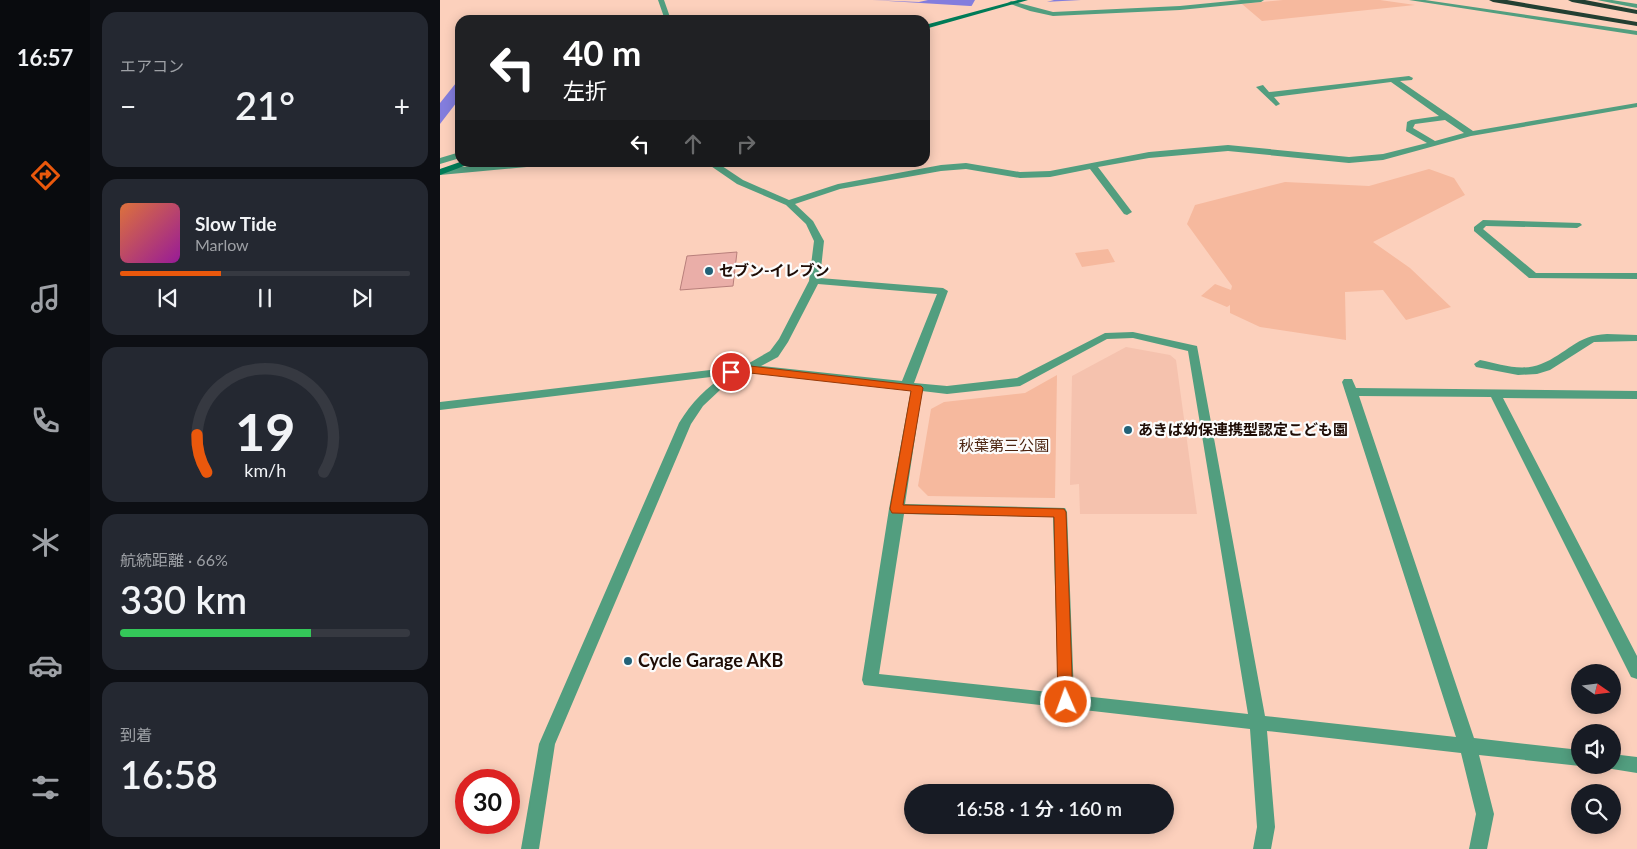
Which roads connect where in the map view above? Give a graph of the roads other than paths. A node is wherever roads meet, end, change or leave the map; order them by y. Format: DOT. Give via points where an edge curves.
graph roads {
  1 [pos="661,0"];
  2 [pos="1004,0"];
  3 [pos="1025,0"];
  4 [pos="1261,0"];
  5 [pos="1412,0"];
  6 [pos="1493,0"];
  7 [pos="1536,0"];
  8 [pos="1572,0"];
  9 [pos="1600,0"];
  10 [pos="1011,3"];
  11 [pos="1637,6"];
  12 [pos="1637,14"];
  13 [pos="666,15"];
  14 [pos="1637,24"];
  15 [pos="930,26"];
  16 [pos="1637,33"];
  17 [pos="1409,78"];
  18 [pos="1393,80"];
  19 [pos="1260,87"];
  20 [pos="1323,88"];
  21 [pos="1268,95"];
  22 [pos="1332,97"];
  23 [pos="1276,104"];
  24 [pos="1637,105"];
  25 [pos="1446,117"];
  26 [pos="1471,134"];
  27 [pos="1434,143"];
  28 [pos="455,156"];
  29 [pos="440,161"];
  30 [pos="456,167"];
  31 [pos="494,167"];
  32 [pos="717,167"];
  33 [pos="1094,167"];
  34 [pos="440,172"];
  35 [pos="789,203"];
  36 [pos="1127,212"];
  37 [pos="1554,224"];
  38 [pos="1577,225"];
  39 [pos="1563,236"];
  40 [pos="1637,276"];
  41 [pos="814,281"];
  42 [pos="1637,338"];
  43 [pos="1480,364"];
  44 [pos="750,369"];
  45 [pos="912,388"];
  46 [pos="1495,394"];
  47 [pos="1637,395"];
  48 [pos="440,406"];
  49 [pos="896,509"];
  50 [pos="1637,672"];
  51 [pos="1066,702"];
  52 [pos="1258,722"];
  53 [pos="1468,746"];
  54 [pos="1571,757"];
  55 [pos="1621,763"];
  56 [pos="1637,765"];
  57 [pos="530,849"];
  58 [pos="1262,849"];
  59 [pos="1478,849"];
  1 -- 13 [label="street"];
  2 -- 10 [label="main road"];
  3 -- 10 [label="main road"];
  4 -- 10 [label="street" via="1180,8 1052,14"];
  5 -- 16 [label="street"];
  6 -- 14 [label="highway"];
  7 -- 12 [label="highway"];
  8 -- 12 [label="highway"];
  9 -- 11 [label="street"];
  10 -- 15 [label="main road"];
  17 -- 18 [label="street"];
  18 -- 20 [label="street"];
  18 -- 25 [label="street"];
  19 -- 21 [label="street"];
  20 -- 21 [label="street"];
  20 -- 22 [label="street"];
  21 -- 23 [label="street"];
  24 -- 26 [label="street"];
  25 -- 26 [label="street"];
  25 -- 27 [label="street" via="1411,122 1409,129"];
  26 -- 27 [label="street"];
  27 -- 33 [label="street" via="1384,157 1358,159 1228,148 1149,155"];
  28 -- 29 [label="street"];
  30 -- 34 [label="main road"];
  31 -- 34 [label="street"];
  32 -- 35 [label="street" via="740,182"];
  33 -- 35 [label="street" via="1020,175 966,166 941,168 838,187"];
  33 -- 36 [label="street"];
  35 -- 41 [label="street" via="810,223 819,241"];
  37 -- 38 [label="street"];
  37 -- 39 [label="street"];
  37 -- 40 [label="street" via="1483,223 1477,229 1533,276"];
  41 -- 44 [label="street" via="774,354"];
  41 -- 45 [label="street" via="943,291"];
  42 -- 43 [label="street" via="1591,339 1537,371 1519,372"];
  44 -- 45 [label="street"];
  44 -- 48 [label="street"];
  44 -- 57 [label="street" via="716,388 684,423 547,744"];
  45 -- 49 [label="street"];
  45 -- 52 [label="street" via="947,390 1020,382 1105,336 1133,334 1193,349"];
  46 -- 47 [label="street"];
  46 -- 50 [label="street"];
  46 -- 53 [label="street" via="1350,387"];
  49 -- 51 [label="street" via="1060,512"];
  49 -- 51 [label="street" via="870,680"];
  51 -- 52 [label="street"];
  52 -- 53 [label="street"];
  52 -- 58 [label="street" via="1266,827"];
  53 -- 54 [label="street"];
  53 -- 59 [label="street" via="1485,814"];
  55 -- 56 [label="street"];
}
